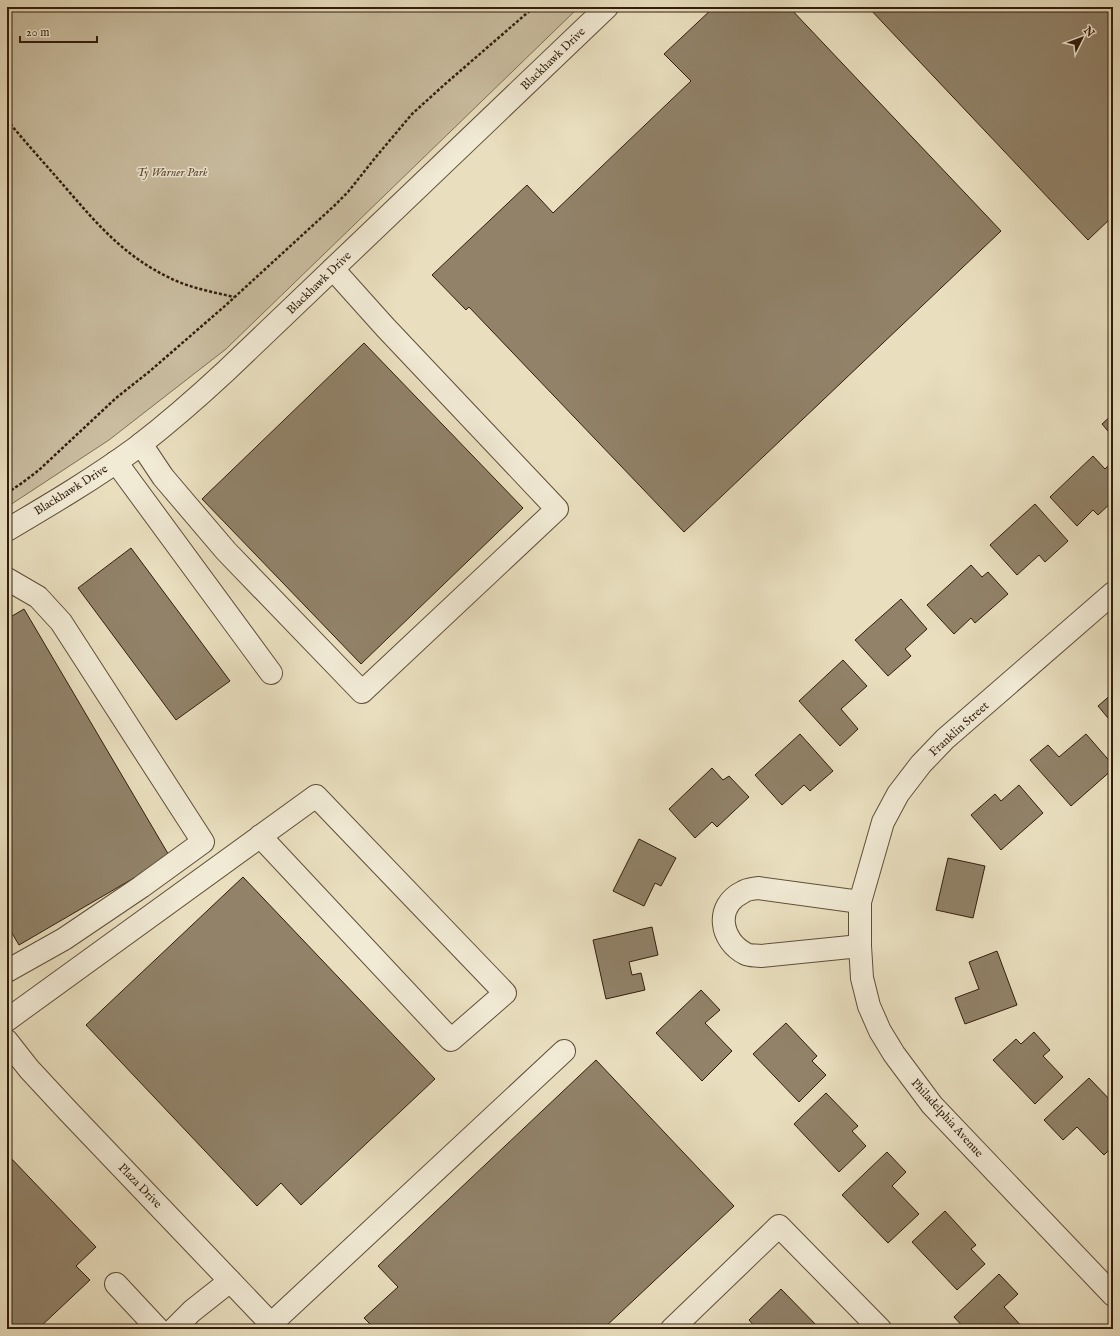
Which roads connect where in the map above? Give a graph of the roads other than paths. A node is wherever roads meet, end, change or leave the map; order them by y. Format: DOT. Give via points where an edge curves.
graph roads {
  1 [pos="607,7"];
  2 [pos="333,270"];
  3 [pos="141,444"];
  4 [pos="116,462"];
  5 [pos="7,530"];
  6 [pos="7,579"];
  7 [pos="1113,594"];
  8 [pos="271,673"];
  9 [pos="260,836"];
  10 [pos="860,902"];
  11 [pos="860,946"];
  12 [pos="7,971"];
  13 [pos="7,1020"];
  14 [pos="7,1041"];
  15 [pos="564,1051"];
  16 [pos="230,1281"];
  17 [pos="116,1284"];
  18 [pos="1113,1295"];
  19 [pos="273,1326"];
  20 [pos="158,1329"];
  21 [pos="174,1329"];
  22 [pos="672,1329"];
  23 [pos="880,1329"];
  1 -- 2 [label="street, Blackhawk Drive"];
  2 -- 3 [label="street, Blackhawk Drive" via="186,408"];
  2 -- 3 [label="street" via="557,509 362,692 226,550 163,477"];
  3 -- 4 [label="street, Blackhawk Drive"];
  4 -- 5 [label="street, Blackhawk Drive"];
  4 -- 8 [label="street"];
  6 -- 12 [label="street" via="38,598 61,622 203,842 64,939"];
  7 -- 10 [label="street, Franklin Street" via="945,739 921,764 898,794 883,822"];
  9 -- 9 [label="street" via="316,796 505,993 451,1040"];
  9 -- 13 [label="street"];
  10 -- 11 [label="street, Philadelphia Avenue"];
  10 -- 11 [label="street" via="758,888 743,891 732,899 723,922 726,935 734,946 748,955 761,956"];
  11 -- 18 [label="street, Philadelphia Avenue" via="862,978 869,1006 880,1031 911,1078 938,1111"];
  14 -- 16 [label="street, Plaza Drive" via="68,1111"];
  15 -- 19 [label="street"];
  16 -- 19 [label="street, Plaza Drive"];
  16 -- 21 [label="street"];
  17 -- 20 [label="street"];
  22 -- 23 [label="street" via="779,1226"];
}
